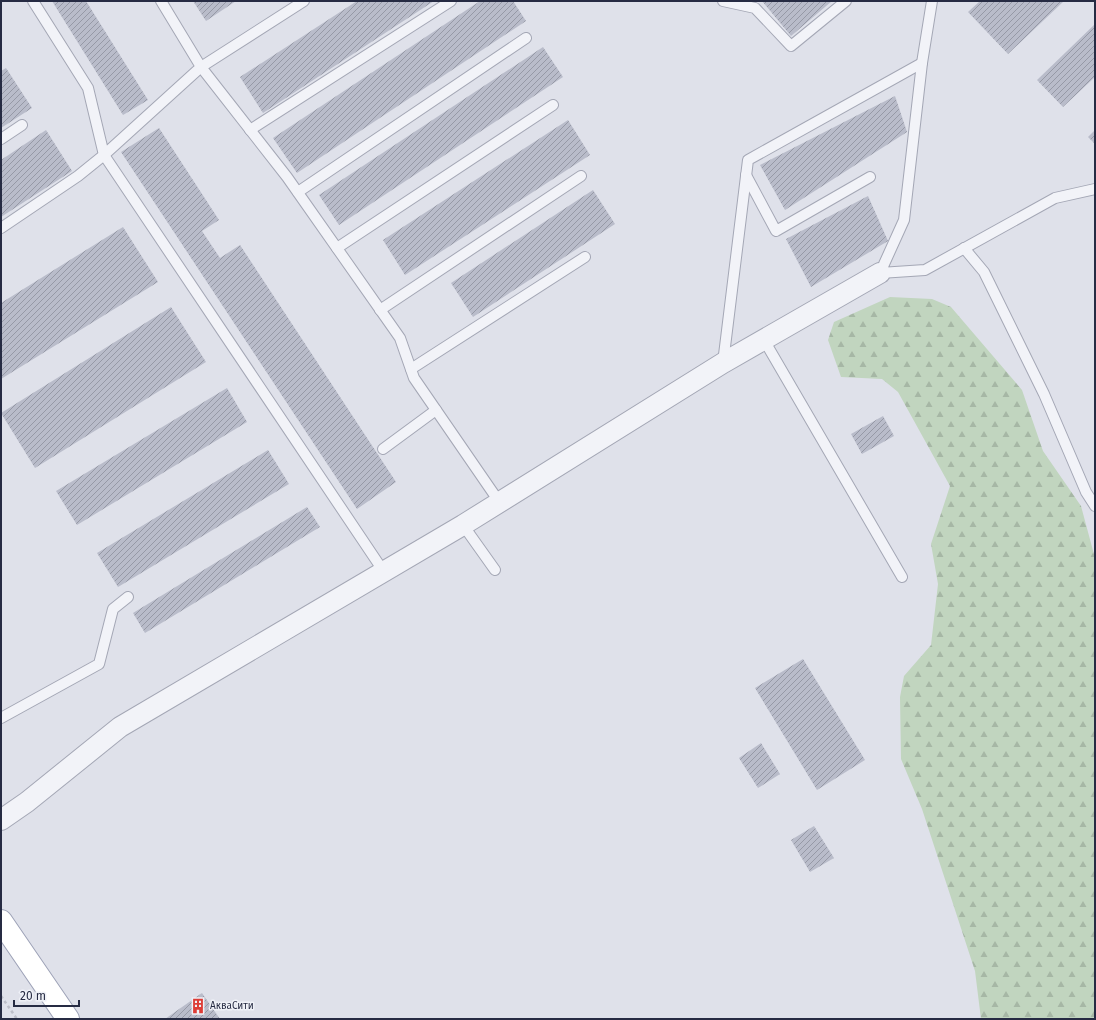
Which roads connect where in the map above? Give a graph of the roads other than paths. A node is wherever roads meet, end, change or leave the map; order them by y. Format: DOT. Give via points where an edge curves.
graph roads {
  1 [pos="33,1"];
  2 [pos="161,1"];
  3 [pos="304,1"];
  4 [pos="451,1"];
  5 [pos="723,1"];
  6 [pos="846,1"];
  7 [pos="932,1"];
  8 [pos="746,3"];
  9 [pos="526,38"];
  10 [pos="922,63"];
  11 [pos="201,67"];
  12 [pos="553,105"];
  13 [pos="22,125"];
  14 [pos="250,130"];
  15 [pos="1,139"];
  16 [pos="104,155"];
  17 [pos="746,175"];
  18 [pos="581,176"];
  19 [pos="870,177"];
  20 [pos="1095,189"];
  21 [pos="298,192"];
  22 [pos="1,228"];
  23 [pos="337,248"];
  24 [pos="964,248"];
  25 [pos="585,257"];
  26 [pos="880,273"];
  27 [pos="380,310"];
  28 [pos="764,340"];
  29 [pos="723,364"];
  30 [pos="411,369"];
  31 [pos="436,410"];
  32 [pos="384,450"];
  33 [pos="500,503"];
  34 [pos="1095,506"];
  35 [pos="464,525"];
  36 [pos="495,570"];
  37 [pos="384,572"];
  38 [pos="902,577"];
  39 [pos="128,597"];
  40 [pos="1,718"];
  41 [pos="1,820"];
  42 [pos="1,921"];
  43 [pos="68,1019"];
  1 -- 16 [label="lane" via="88,88"];
  2 -- 11 [label="lane"];
  3 -- 11 [label="lane"];
  4 -- 14 [label="lane"];
  5 -- 8 [label="lane"];
  6 -- 8 [label="lane" via="790,46 755,8"];
  7 -- 10 [label="lane"];
  9 -- 21 [label="lane"];
  10 -- 17 [label="lane" via="748,160"];
  10 -- 26 [label="lane" via="904,220"];
  11 -- 14 [label="lane"];
  11 -- 16 [label="lane"];
  12 -- 23 [label="lane"];
  13 -- 15 [label="lane"];
  14 -- 21 [label="lane"];
  16 -- 22 [label="lane" via="78,176"];
  16 -- 37 [label="lane"];
  17 -- 19 [label="lane" via="776,231"];
  17 -- 29 [label="lane"];
  18 -- 27 [label="lane"];
  20 -- 24 [label="lane" via="1055,198"];
  21 -- 23 [label="lane"];
  23 -- 27 [label="lane"];
  24 -- 26 [label="lane" via="925,270"];
  24 -- 34 [label="lane" via="984,272 1044,394 1086,492"];
  25 -- 30 [label="lane"];
  26 -- 28 [label="street"];
  27 -- 30 [label="lane" via="400,338"];
  28 -- 29 [label="street"];
  28 -- 38 [label="lane"];
  29 -- 33 [label="street"];
  30 -- 31 [label="lane" via="414,378"];
  31 -- 32 [label="lane"];
  31 -- 33 [label="lane"];
  33 -- 35 [label="street"];
  35 -- 36 [label="lane"];
  35 -- 37 [label="street"];
  37 -- 41 [label="street" via="120,727"];
  39 -- 40 [label="lane" via="113,609 99,664"];
  42 -- 43 [label="main road"];
}
